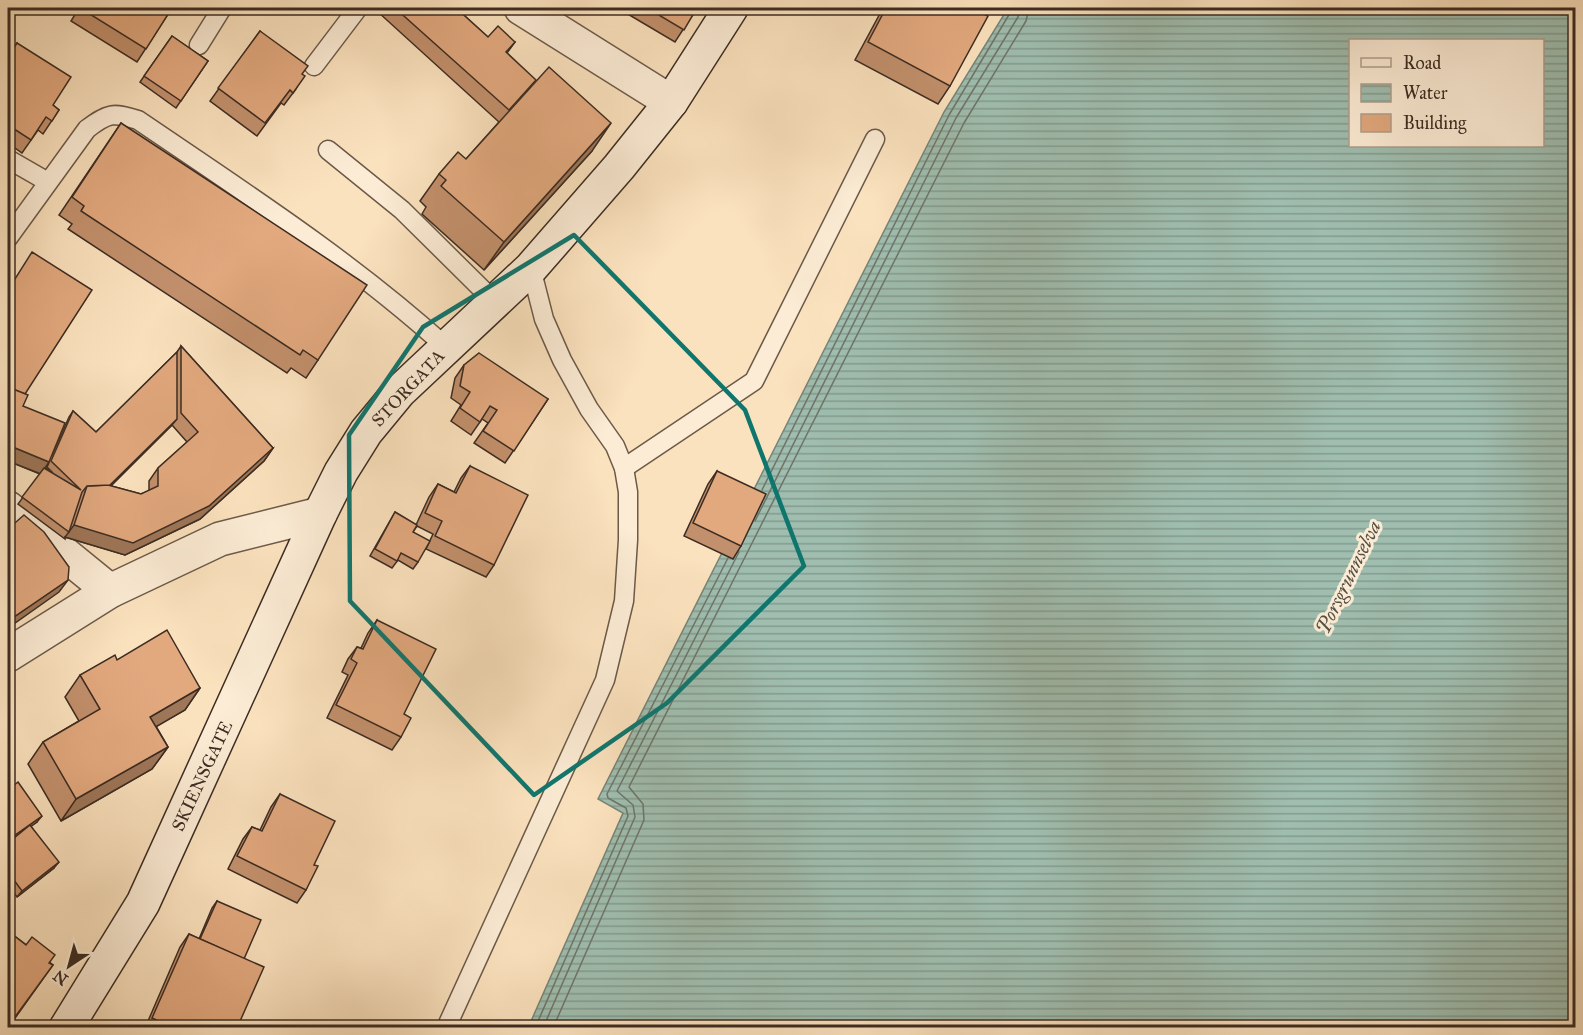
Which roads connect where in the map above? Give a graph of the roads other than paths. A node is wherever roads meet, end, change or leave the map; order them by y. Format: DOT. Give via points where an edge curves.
graph roads {
  1 [pos="222,8"];
  2 [pos="358,8"];
  3 [pos="521,8"];
  4 [pos="731,8"];
  5 [pos="199,45"];
  6 [pos="314,66"];
  7 [pos="671,102"];
  8 [pos="875,139"];
  9 [pos="328,150"];
  10 [pos="8,159"];
  11 [pos="48,182"];
  12 [pos="8,238"];
  13 [pos="531,268"];
  14 [pos="495,302"];
  15 [pos="446,347"];
  16 [pos="624,468"];
  17 [pos="8,508"];
  18 [pos="320,514"];
  19 [pos="110,591"];
  20 [pos="8,655"];
  21 [pos="66,1028"];
  22 [pos="447,1028"];
  1 -- 5 [label="lane"];
  2 -- 6 [label="lane"];
  3 -- 7 [label="street"];
  4 -- 7 [label="street, STORGATA"];
  7 -- 13 [label="street, STORGATA"];
  8 -- 16 [label="lane" via="754,381"];
  9 -- 14 [label="lane" via="402,210"];
  10 -- 11 [label="lane"];
  11 -- 12 [label="lane"];
  11 -- 15 [label="lane" via="87,129 104,116 119,114 138,120 290,222 399,305"];
  13 -- 14 [label="street, STORGATA"];
  13 -- 16 [label="lane" via="544,320 562,360 615,446"];
  14 -- 15 [label="street, STORGATA"];
  15 -- 18 [label="street, STORGATA" via="399,392 366,432"];
  16 -- 22 [label="lane" via="628,492 624,601 605,680"];
  17 -- 19 [label="street"];
  18 -- 19 [label="street" via="220,539"];
  18 -- 21 [label="street, SKIENSGATE" via="143,903"];
  19 -- 20 [label="street"];
}
